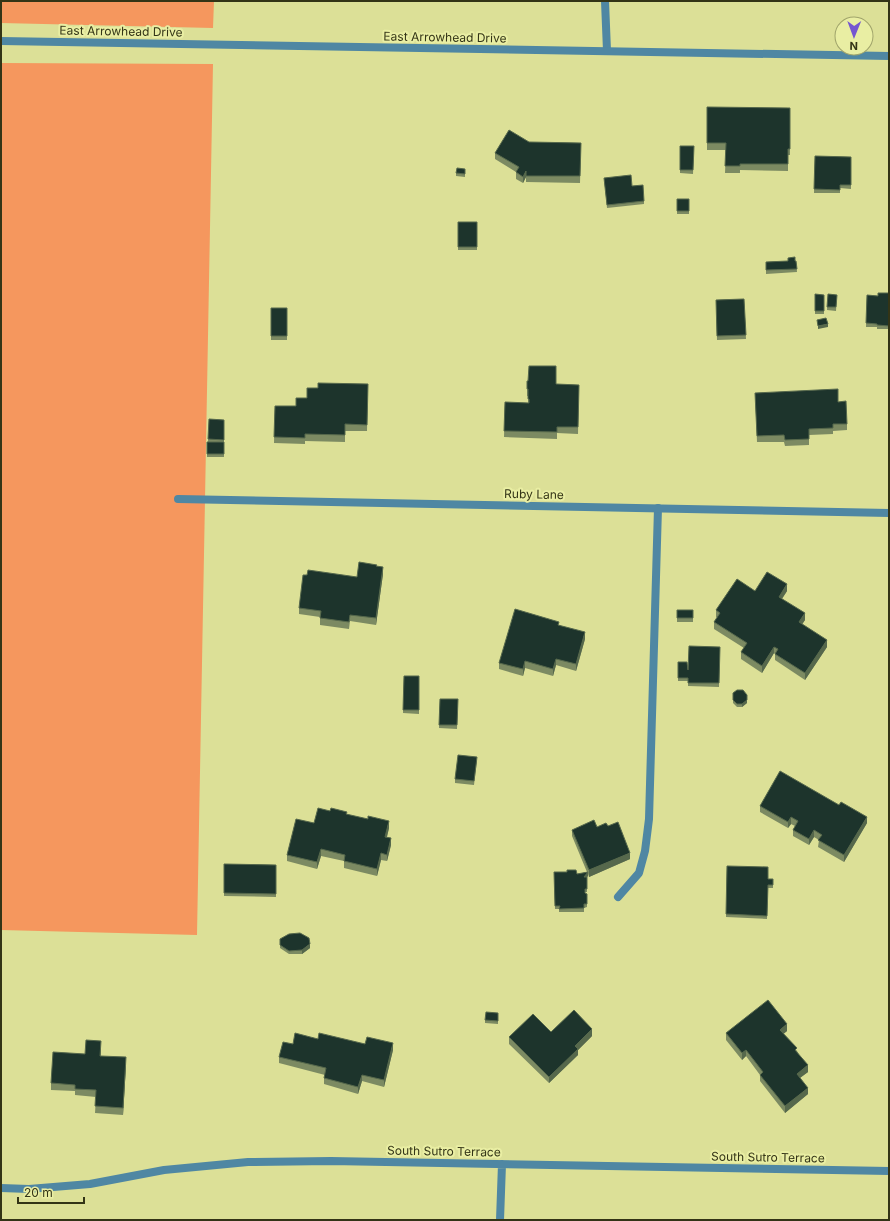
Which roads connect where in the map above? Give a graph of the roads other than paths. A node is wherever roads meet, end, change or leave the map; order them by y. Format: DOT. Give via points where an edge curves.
graph roads {
  1 [pos="606,1"];
  2 [pos="1,41"];
  3 [pos="607,51"];
  4 [pos="889,56"];
  5 [pos="178,499"];
  6 [pos="658,508"];
  7 [pos="889,513"];
  8 [pos="618,897"];
  9 [pos="502,1164"];
  10 [pos="889,1171"];
  11 [pos="1,1188"];
  12 [pos="500,1220"];
  1 -- 3 [label="street"];
  2 -- 3 [label="street, East Arrowhead Drive"];
  3 -- 4 [label="street, East Arrowhead Drive"];
  5 -- 6 [label="street, Ruby Lane"];
  6 -- 7 [label="street, Ruby Lane"];
  6 -- 8 [label="street" via="649,819 639,873"];
  9 -- 10 [label="street, South Sutro Terrace"];
  9 -- 11 [label="street, South Sutro Terrace" via="248,1162 164,1170 90,1184 29,1189"];
  9 -- 12 [label="street"];
}
